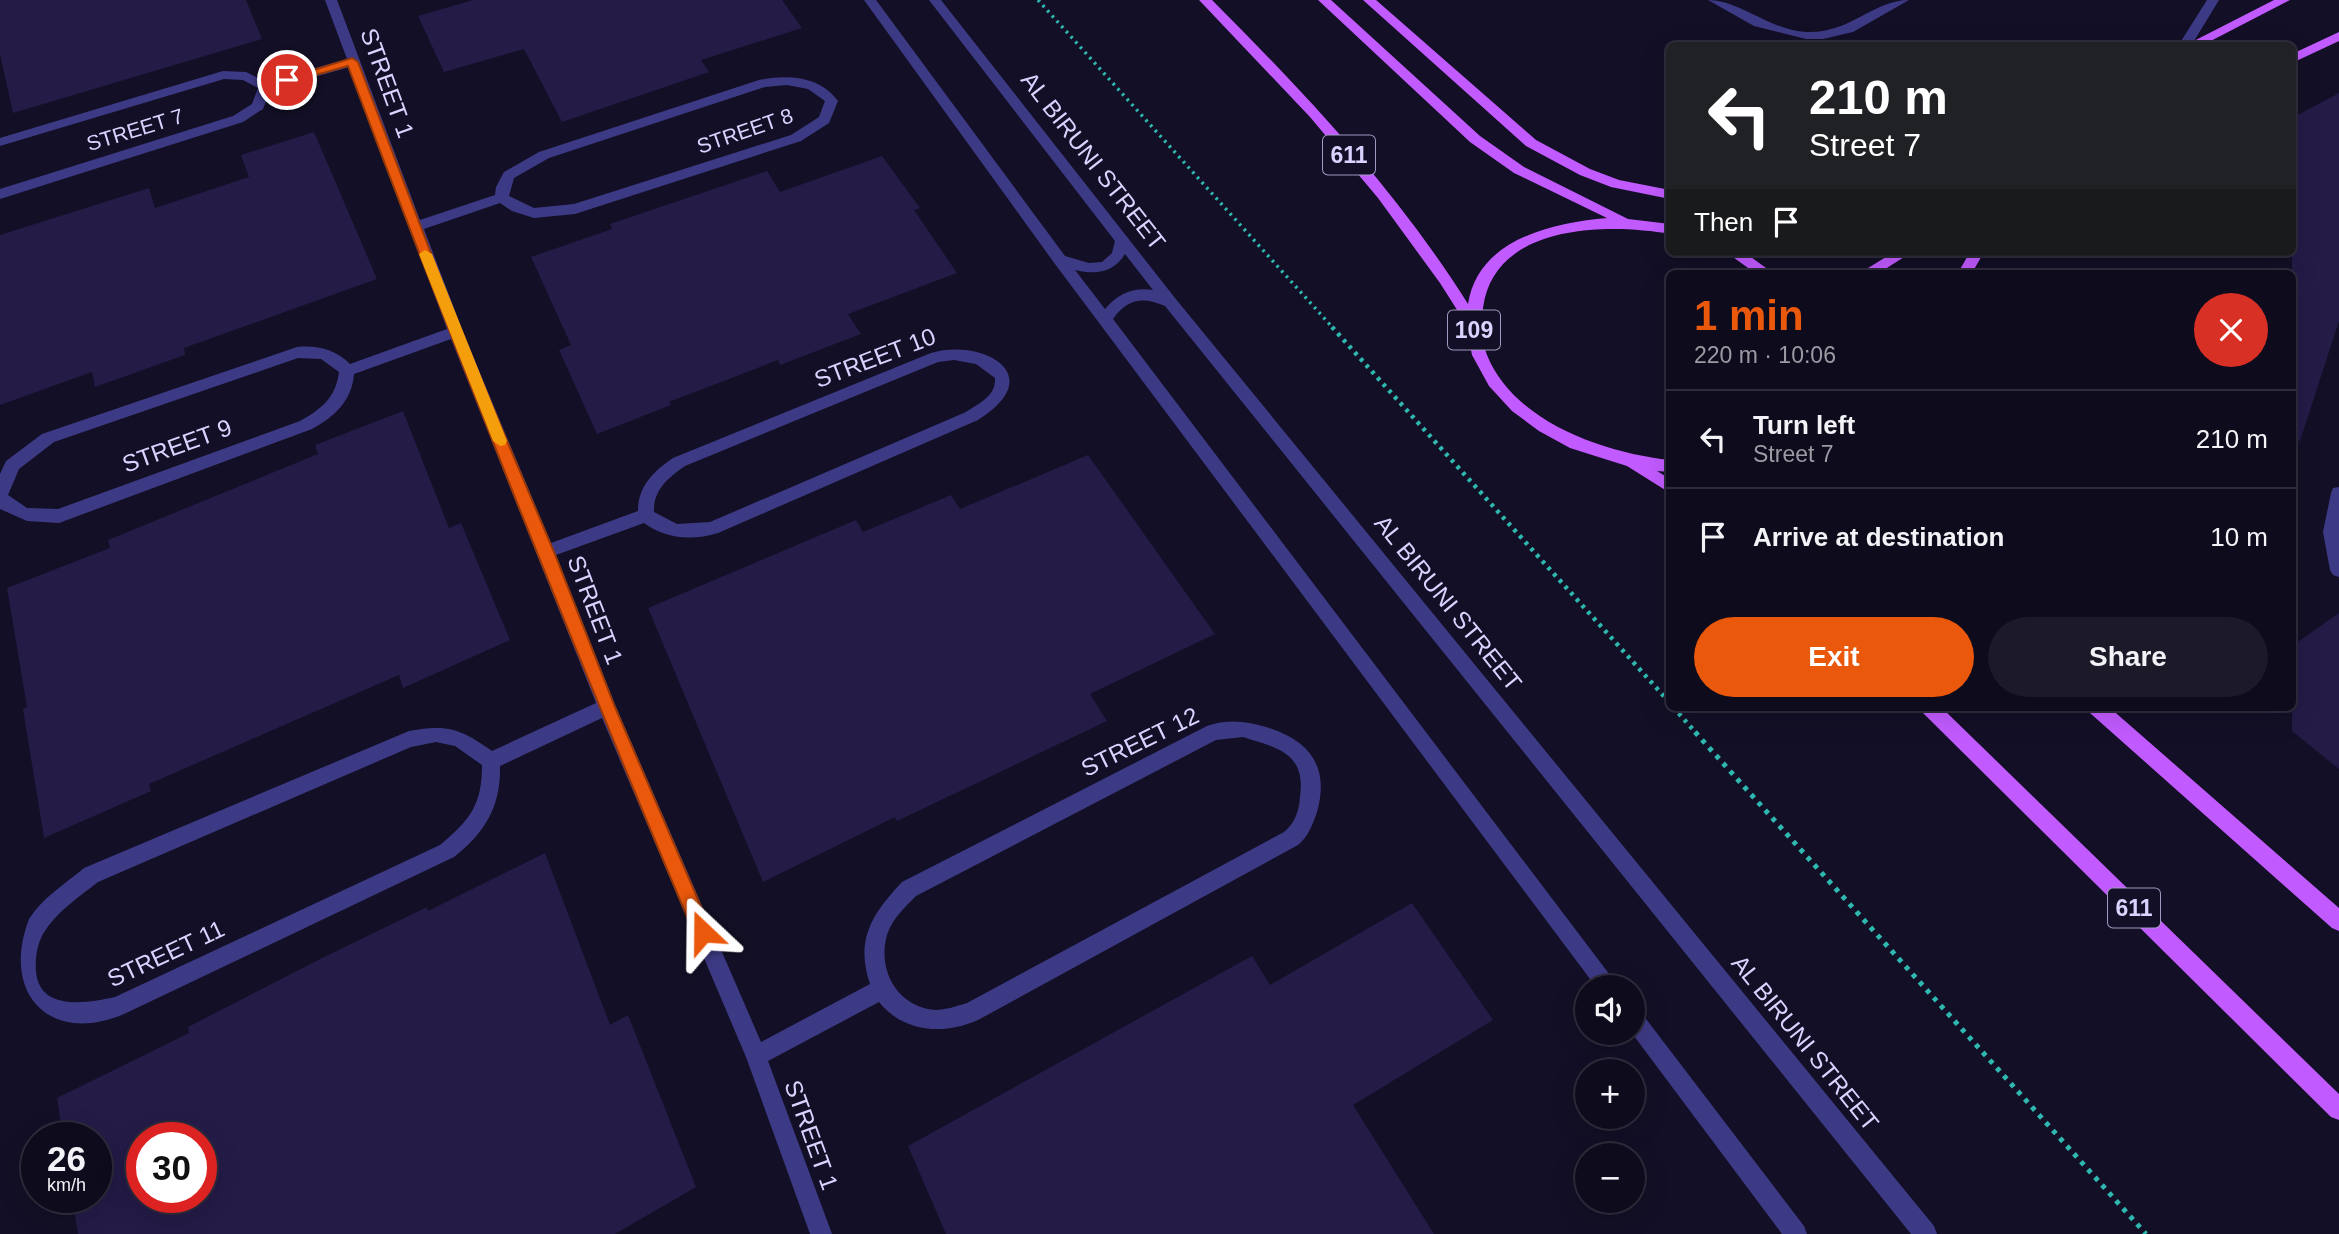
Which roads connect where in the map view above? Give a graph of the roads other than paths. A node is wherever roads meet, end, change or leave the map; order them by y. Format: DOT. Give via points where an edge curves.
graph roads {
  1 [pos="331,0"];
  2 [pos="870,0"];
  3 [pos="935,0"];
  4 [pos="1205,0"];
  5 [pos="1324,0"];
  6 [pos="1368,0"];
  7 [pos="1714,0"];
  8 [pos="1903,0"];
  9 [pos="2213,0"];
  10 [pos="2284,0"];
  11 [pos="2339,36"];
  12 [pos="2187,42"];
  13 [pos="2198,42"];
  14 [pos="2296,57"];
  15 [pos="352,62"];
  16 [pos="265,86"];
  17 [pos="0,142"];
  18 [pos="0,194"];
  19 [pos="1666,194"];
  20 [pos="502,198"];
  21 [pos="1628,222"];
  22 [pos="415,227"];
  23 [pos="1666,228"];
  24 [pos="1122,242"];
  25 [pos="1739,256"];
  26 [pos="1898,256"];
  27 [pos="1060,260"];
  28 [pos="1761,270"];
  29 [pos="1872,270"];
  30 [pos="1170,302"];
  31 [pos="1105,319"];
  32 [pos="1474,324"];
  33 [pos="454,332"];
  34 [pos="347,371"];
  35 [pos="1628,461"];
  36 [pos="1666,466"];
  37 [pos="1666,485"];
  38 [pos="2339,492"];
  39 [pos="0,496"];
  40 [pos="646,515"];
  41 [pos="547,552"];
  42 [pos="2339,570"];
  43 [pos="607,707"];
  44 [pos="1933,711"];
  45 [pos="2101,711"];
  46 [pos="491,761"];
  47 [pos="2339,921"];
  48 [pos="1600,975"];
  49 [pos="882,989"];
  50 [pos="1645,1034"];
  51 [pos="756,1056"];
  52 [pos="2339,1109"];
  53 [pos="821,1234"];
  54 [pos="1796,1234"];
  55 [pos="1926,1234"];
  1 -- 15 [label="street, STREET 1"];
  2 -- 27 [label="street"];
  3 -- 24 [label="street, AL BIRUNI STREET"];
  4 -- 32 [label="main road, 611" via="1258,52 1385,197 1444,275"];
  5 -- 21 [label="main road" via="1475,139 1519,170"];
  6 -- 19 [label="main road" via="1531,143 1616,184"];
  7 -- 8 [label="street" via="1753,23 1807,35 1841,32"];
  9 -- 12 [label="street"];
  10 -- 13 [label="main road"];
  11 -- 14 [label="main road"];
  15 -- 16 [label="street"];
  15 -- 22 [label="street, STREET 1"];
  16 -- 17 [label="street, STREET 7" via="246,76 223,75"];
  16 -- 18 [label="street, STREET 7" via="258,106 238,119"];
  20 -- 20 [label="street, STREET 8" via="534,213 575,209 796,138 830,115 832,101 806,82 764,83 544,155 509,175"];
  20 -- 22 [label="street"];
  21 -- 23 [label="main road, 109"];
  21 -- 32 [label="main road, 109" via="1567,226 1517,247 1484,281 1475,302"];
  22 -- 33 [label="street, STREET 1"];
  24 -- 27 [label="street" via="1120,254 1107,266 1091,270"];
  24 -- 30 [label="street, AL BIRUNI STREET"];
  25 -- 28 [label="main road"];
  26 -- 29 [label="main road"];
  27 -- 31 [label="street"];
  30 -- 31 [label="street" via="1157,295 1125,296"];
  30 -- 55 [label="street, AL BIRUNI STREET"];
  31 -- 48 [label="street"];
  32 -- 35 [label="main road, 109" via="1478,349 1507,396 1570,441"];
  33 -- 34 [label="street"];
  33 -- 41 [label="street, STREET 1"];
  34 -- 39 [label="street, STREET 9" via="340,361 325,354 298,353 60,433 12,465"];
  34 -- 39 [label="street, STREET 9" via="341,398 317,419 59,516 30,516 8,507"];
  35 -- 36 [label="main road, 109"];
  35 -- 37 [label="main road"];
  38 -- 42 [label="street" via="2330,547"];
  40 -- 40 [label="street, STREET 10" via="664,529 682,533 712,528 972,416 1000,394 1000,373 988,361 970,354 936,357 679,462 651,486 644,501"];
  40 -- 41 [label="street"];
  41 -- 43 [label="street, STREET 1"];
  43 -- 46 [label="street"];
  43 -- 51 [label="street, STREET 1"];
  44 -- 52 [label="main road, 611"];
  45 -- 47 [label="main road"];
  46 -- 46 [label="street, STREET 11" via="460,739 436,734 409,738 91,875 37,925 26,946 23,974 35,997 57,1011 86,1014 117,1007 447,852 483,816 492,788"];
  49 -- 49 [label="street, STREET 12" via="912,1015 935,1021 971,1013 1280,846 1297,833 1308,812 1311,785 1303,756 1277,739 1243,729 1214,732 909,889 884,918 875,942 873,967"];
  49 -- 51 [label="street"];
  50 -- 54 [label="street"];
  51 -- 53 [label="street, STREET 1"];
}
